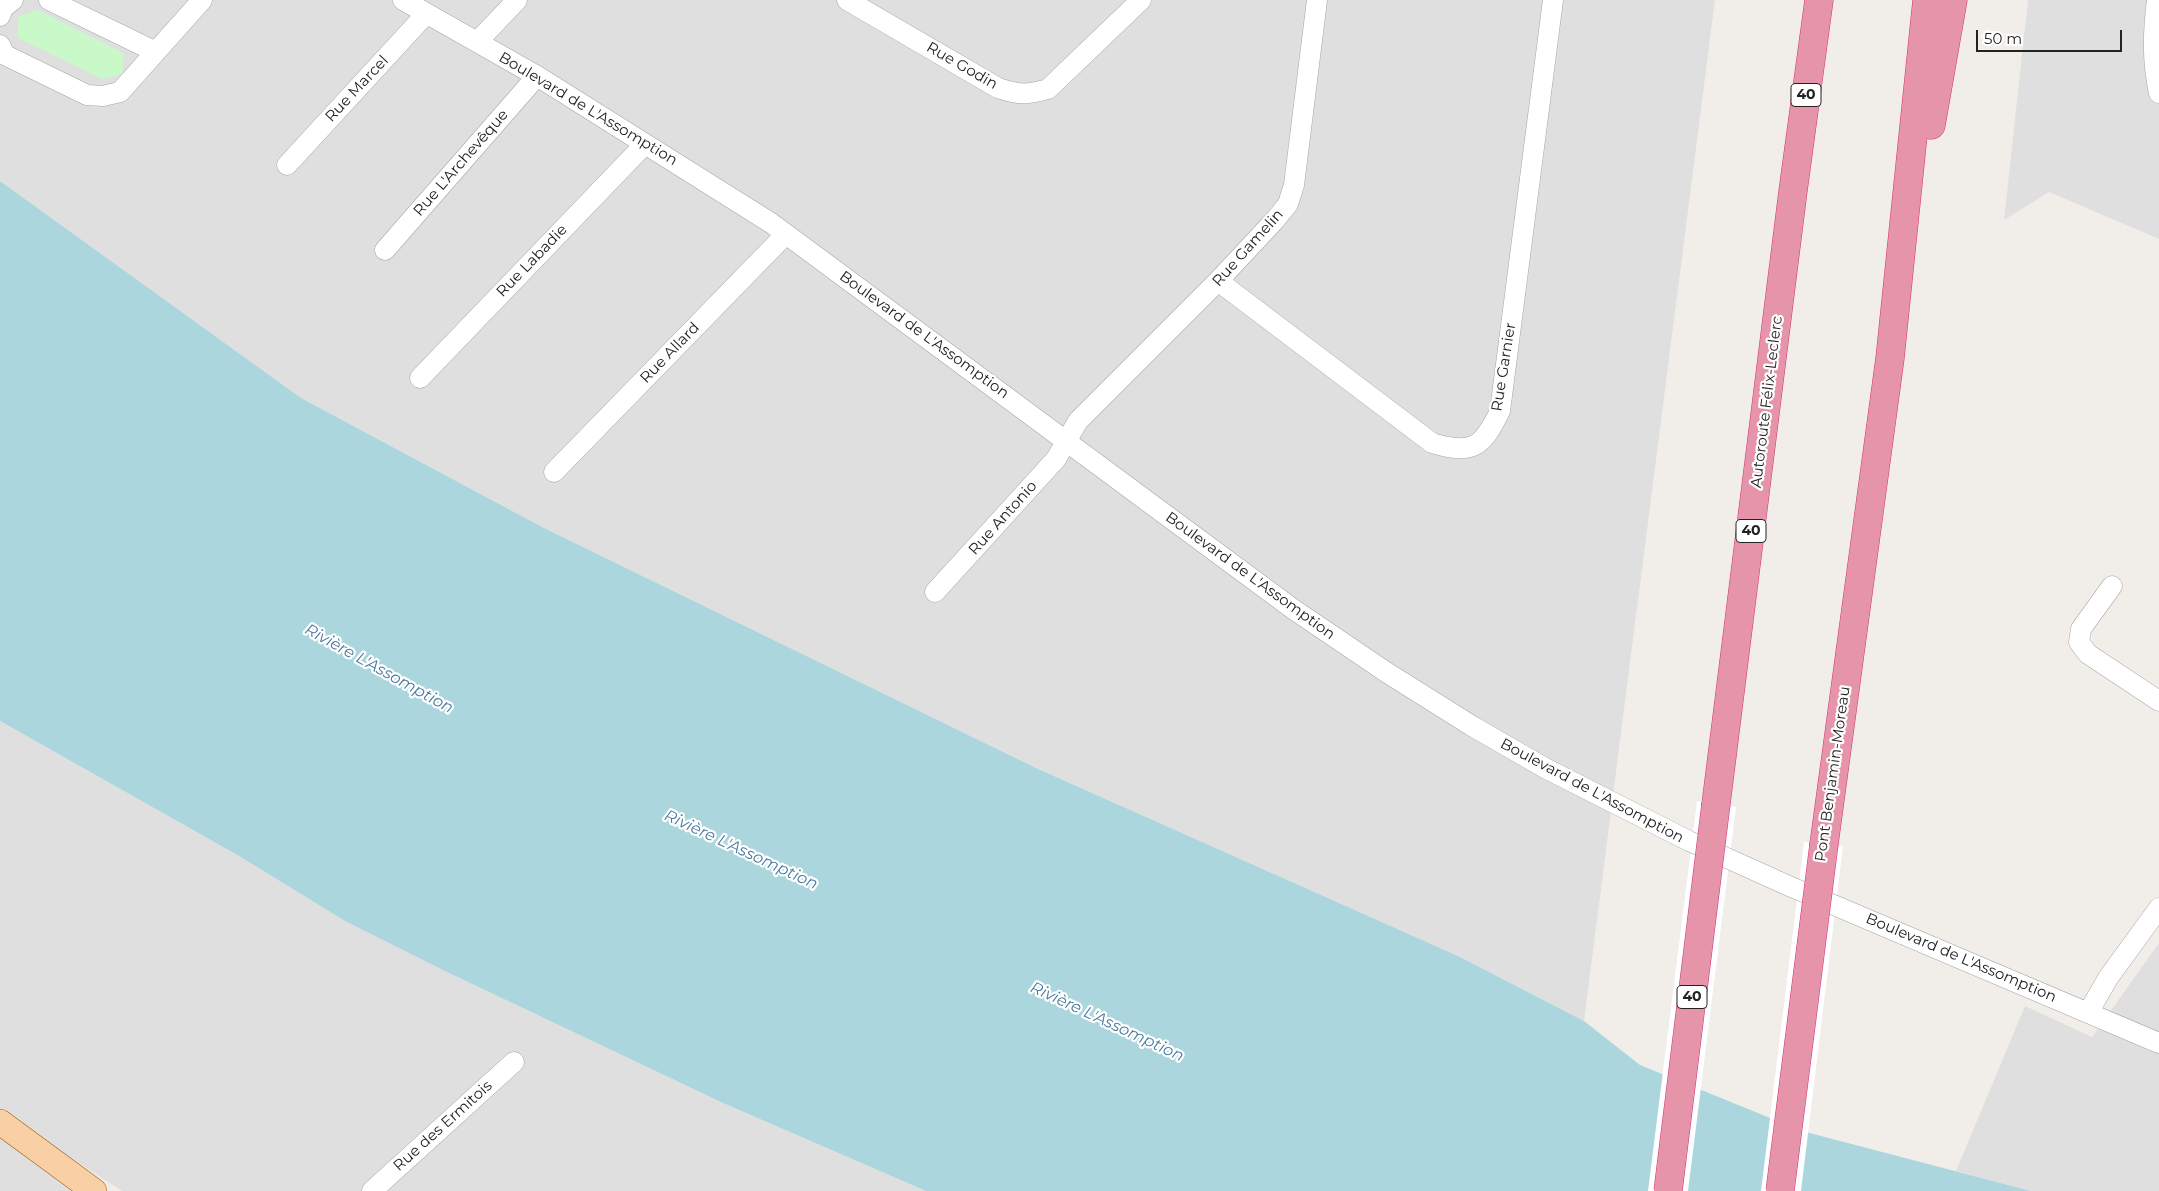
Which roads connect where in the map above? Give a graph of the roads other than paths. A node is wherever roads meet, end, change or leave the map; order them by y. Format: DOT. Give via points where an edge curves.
graph roads {
  1 [pos="13,0"];
  2 [pos="49,0"];
  3 [pos="202,0"];
  4 [pos="403,0"];
  5 [pos="518,0"];
  6 [pos="847,0"];
  7 [pos="1140,0"];
  8 [pos="1317,0"];
  9 [pos="1553,0"];
  10 [pos="1808,0"];
  11 [pos="1819,0"];
  12 [pos="1927,0"];
  13 [pos="1953,0"];
  14 [pos="2157,0"];
  15 [pos="426,14"];
  16 [pos="0,16"];
  17 [pos="477,42"];
  18 [pos="0,45"];
  19 [pos="156,52"];
  20 [pos="537,76"];
  21 [pos="2159,93"];
  22 [pos="645,144"];
  23 [pos="287,165"];
  24 [pos="1792,190"];
  25 [pos="786,234"];
  26 [pos="385,250"];
  27 [pos="1218,281"];
  28 [pos="1890,358"];
  29 [pos="420,378"];
  30 [pos="1067,441"];
  31 [pos="554,472"];
  32 [pos="2112,586"];
  33 [pos="935,592"];
  34 [pos="2159,700"];
  35 [pos="2159,908"];
  36 [pos="2088,1013"];
  37 [pos="2159,1043"];
  38 [pos="514,1062"];
  39 [pos="0,1122"];
  40 [pos="91,1190"];
  41 [pos="372,1191"];
  42 [pos="1668,1191"];
  43 [pos="1780,1191"];
  1 -- 16 [label="street" via="3,8"];
  2 -- 19 [label="street"];
  3 -- 19 [label="street"];
  4 -- 15 [label="street, Boulevard de L'Assomption"];
  5 -- 17 [label="street"];
  6 -- 7 [label="street, Rue Godin" via="998,88 1028,95 1048,89"];
  8 -- 27 [label="street, Rue Gamelin" via="1294,185 1288,204"];
  9 -- 27 [label="street, Rue Garnier" via="1500,411 1488,435 1470,448 1454,450 1432,444"];
  10 -- 24 [label="highway"];
  11 -- 24 [label="highway, Autoroute Félix-Leclerc / 40"];
  12 -- 28 [label="highway"];
  13 -- 28 [label="highway"];
  14 -- 21 [label="street" via="2153,35"];
  15 -- 17 [label="street, Boulevard de L'Assomption"];
  15 -- 23 [label="street, Rue Marcel"];
  17 -- 20 [label="street, Boulevard de L'Assomption"];
  18 -- 19 [label="street" via="5,55 87,95 103,96 120,92"];
  20 -- 22 [label="street, Boulevard de L'Assomption"];
  20 -- 26 [label="street, Rue L'Archevêque"];
  22 -- 25 [label="street, Boulevard de L'Assomption"];
  22 -- 29 [label="street, Rue Labadie"];
  24 -- 42 [label="highway, Autoroute Félix-Leclerc / 40, bridge"];
  25 -- 30 [label="street, Boulevard de L'Assomption"];
  25 -- 31 [label="street, Rue Allard"];
  27 -- 30 [label="street, Rue Gamelin" via="1078,421"];
  28 -- 43 [label="highway, Pont Benjamin-Moreau, bridge"];
  30 -- 33 [label="street, Rue Antonio" via="1029,490"];
  30 -- 36 [label="street, Boulevard de L'Assomption" via="1342,643 1453,715 1545,768 1656,826 1737,863"];
  32 -- 34 [label="street" via="2081,629 2079,642 2088,654"];
  35 -- 36 [label="street" via="2108,978"];
  36 -- 37 [label="street, Boulevard de L'Assomption"];
  38 -- 41 [label="street, Rue des Ermitois"];
  39 -- 40 [label="main road"];
}
